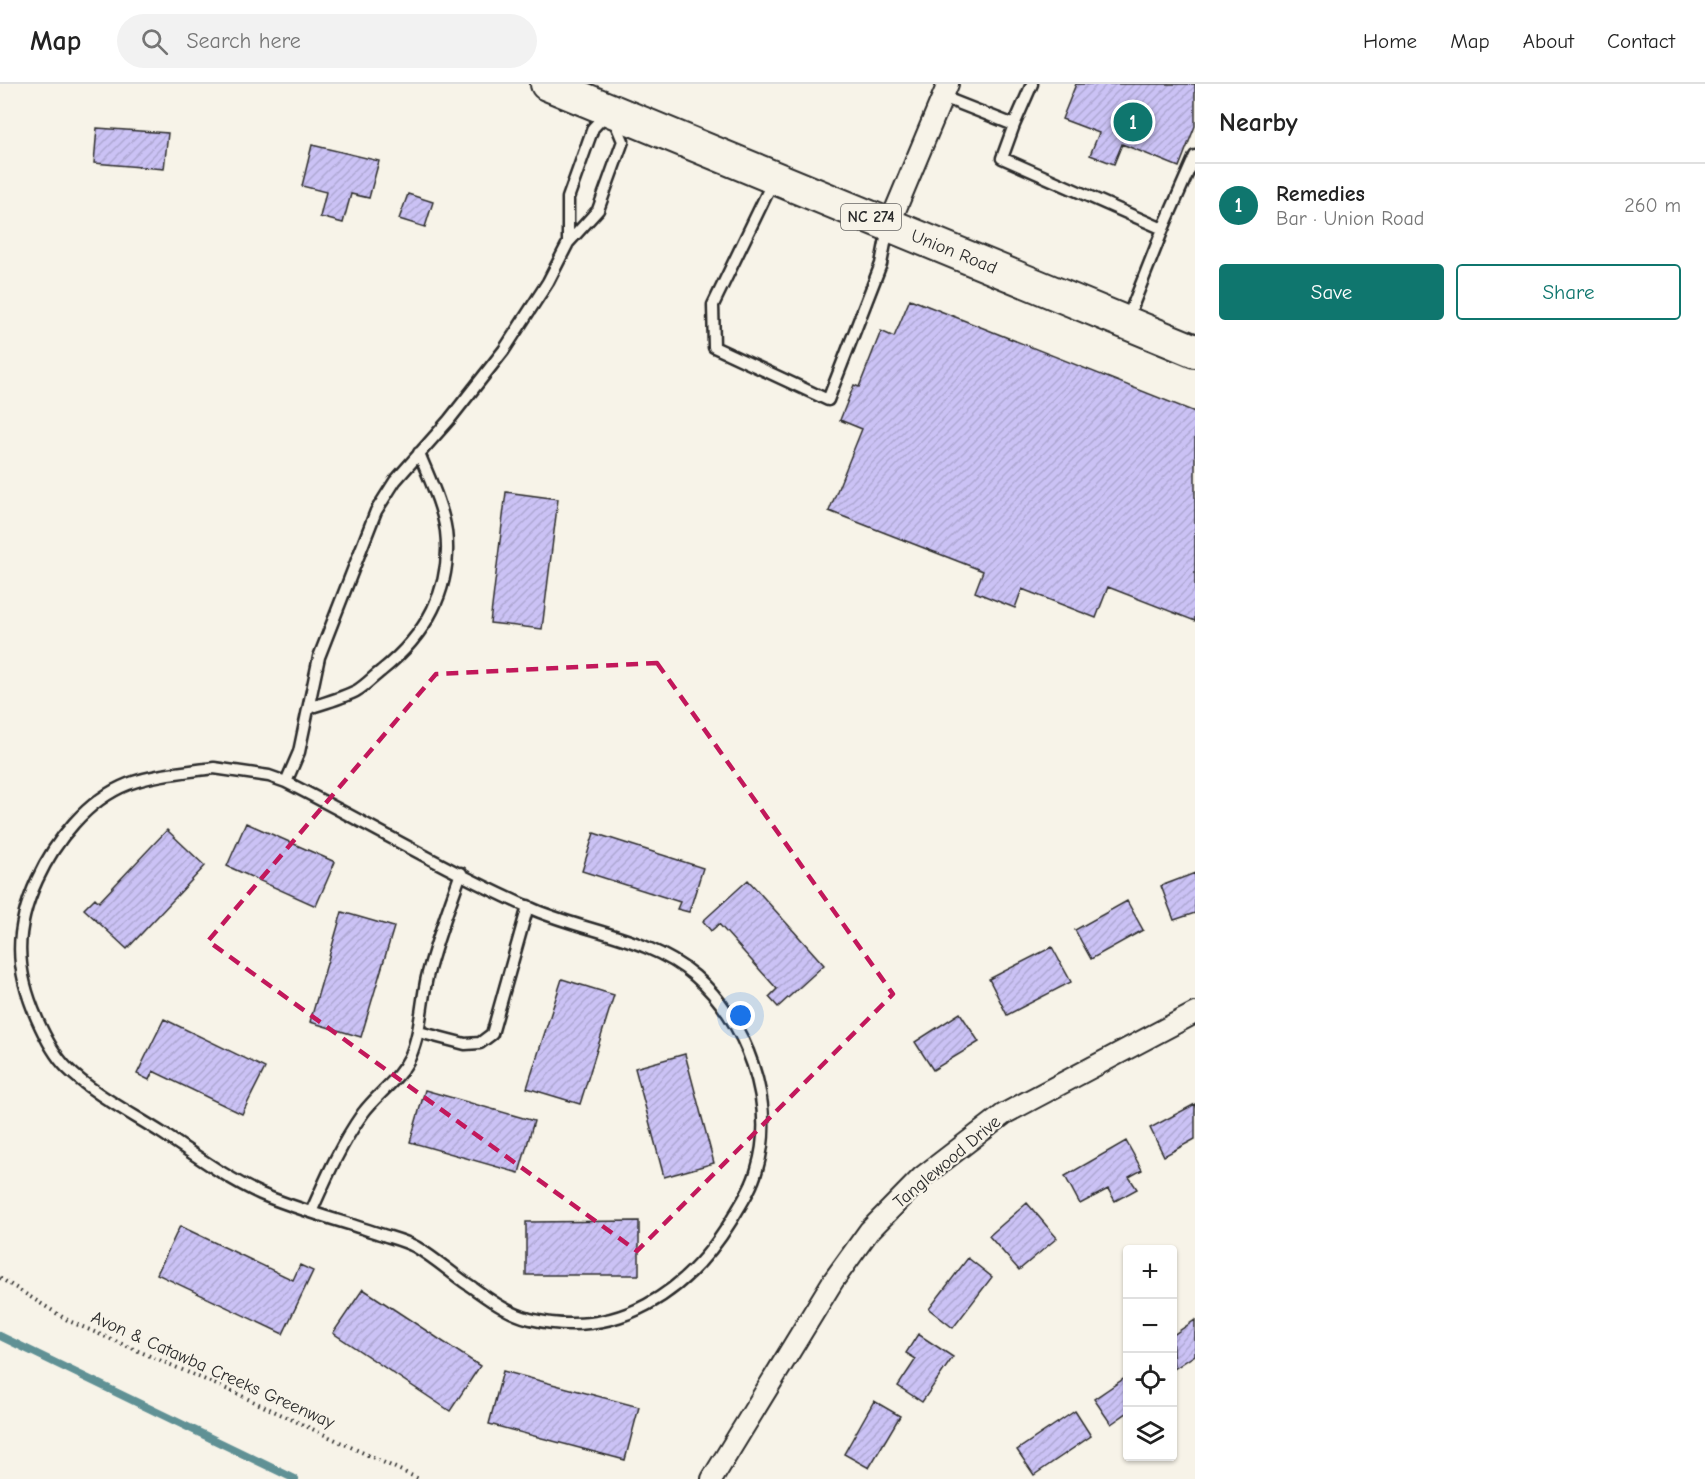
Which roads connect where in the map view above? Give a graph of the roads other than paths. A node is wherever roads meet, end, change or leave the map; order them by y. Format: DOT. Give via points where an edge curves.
graph roads {
  1 [pos="547,84"];
  2 [pos="1032,84"];
  3 [pos="945,91"];
  4 [pos="610,110"];
  5 [pos="1014,125"];
  6 [pos="1195,156"];
  7 [pos="774,178"];
  8 [pos="889,225"];
  9 [pos="1163,228"];
  10 [pos="568,243"];
  11 [pos="1126,323"];
  12 [pos="1195,351"];
  13 [pos="419,453"];
  14 [pos="309,708"];
  15 [pos="286,782"];
  16 [pos="461,873"];
  17 [pos="528,906"];
  18 [pos="1195,1013"];
  19 [pos="419,1032"];
  20 [pos="312,1210"];
  21 [pos="712,1479"];
  1 -- 4 [label="main road, Union Road / NC 274"];
  2 -- 5 [label="lane"];
  3 -- 5 [label="lane"];
  3 -- 8 [label="street"];
  4 -- 7 [label="main road, Union Road / NC 274"];
  4 -- 10 [label="lane" via="593,128 568,198"];
  4 -- 10 [label="lane" via="623,141 598,210"];
  5 -- 9 [label="lane" via="1002,158"];
  6 -- 9 [label="lane"];
  7 -- 8 [label="main road, Union Road / NC 274"];
  7 -- 8 [label="lane" via="713,305 714,347 828,400 881,264"];
  8 -- 11 [label="main road, Union Road / NC 274"];
  9 -- 11 [label="lane"];
  10 -- 13 [label="lane" via="504,350"];
  11 -- 12 [label="main road, Union Road / NC 274"];
  13 -- 14 [label="lane" via="376,511 319,657"];
  13 -- 14 [label="lane" via="446,533 446,564 439,596 423,629 406,651 357,690"];
  14 -- 15 [label="lane" via="299,752"];
  15 -- 16 [label="lane"];
  15 -- 20 [label="lane" via="213,768 128,784 96,801 45,862 29,897 18,958 25,991 43,1033 64,1066 227,1174 262,1194"];
  16 -- 17 [label="lane"];
  16 -- 19 [label="lane" via="435,944 420,1009"];
  17 -- 19 [label="lane" via="492,1034 480,1043 465,1044"];
  17 -- 20 [label="lane" via="652,950 694,976 724,1009 746,1046 760,1089 762,1129 758,1166 747,1195 702,1264 634,1313 601,1323 567,1325 513,1313 414,1246"];
  18 -- 21 [label="street, Tanglewood Drive" via="1004,1114 900,1198 869,1231 832,1281"];
  19 -- 20 [label="lane" via="409,1059 390,1086 364,1111 335,1156"];
}
